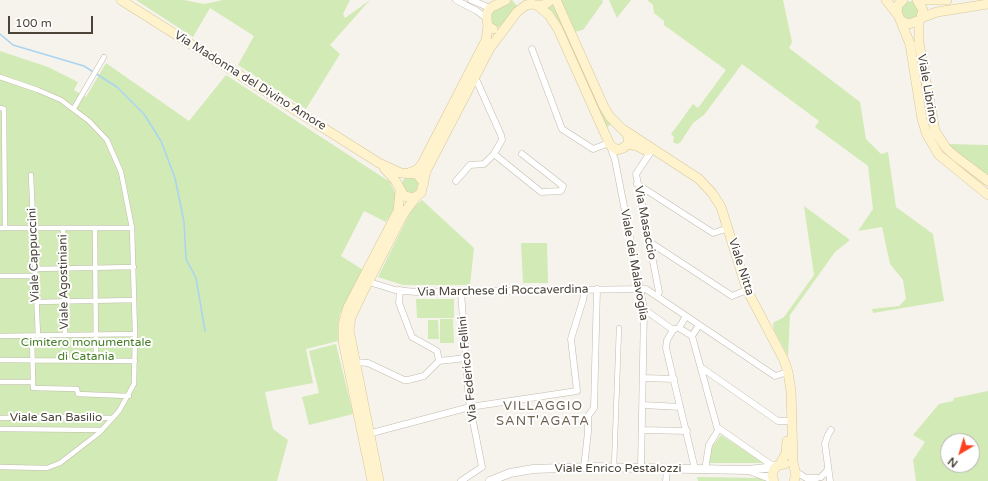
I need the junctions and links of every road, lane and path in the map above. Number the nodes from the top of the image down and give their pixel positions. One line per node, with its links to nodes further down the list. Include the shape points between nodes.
1 (121, 0): 32 (main road, Via Madonna del Divino Amore)
2 (456, 0): 17 (street, via 477,11)
3 (471, 0): 14 (street)
4 (506, 0): 14 (main road)
5 (551, 0): 12 (main road, via 547,4)
6 (556, 0): 25 (main road, Viale Nitta, via 604,107)
7 (886, 0): 15 (main road)
8 (903, 0): 15 (main road, via 898,6)
9 (917, 0): 16 (main road, Viale Librino, via 923,8)
10 (921, 0): 11 (main road)
11 (947, 0)
12 (532, 3): 18 (main road, via 517,12); 26 (main road, via 554,21)
13 (988, 4): 16 (main road, via 937,12)
14 (490, 8): 17 (main road)
15 (899, 17): 16 (main road, via 909,24); 40 (main road, via 910,44 922,120 927,135 939,155)
16 (920, 20): 36 (main road, Viale Librino, via 919,43 935,131 951,152)
17 (487, 22): 18 (main road, via 495,30); 33 (main road, via 486,40 422,164 417,170)
18 (504, 29): 22 (main road, via 490,48)
19 (532, 49): 26 (street, via 562,129 593,149)
20 (104, 57): 24 (street)
21 (0, 77): 24 (street, via 38,90)
22 (475, 77): 29 (street, via 501,135 502,140); 37 (main road, via 426,171)
23 (0, 108): 42 (street, via 4,109)
24 (74, 108): 46 (street, via 100,130 114,154 121,172)
25 (623, 129): 26 (main road, via 612,127 608,132); 27 (main road, via 629,136); 47 (main road, Viale Nitta, via 704,184 721,208)
26 (608, 141): 27 (main road, via 614,149); 31 (street, Viale dei Malavoglia)
27 (625, 147): 28 (main road, via 637,146); 31 (street)
28 (650, 153): 38 (street, Via Masaccio, via 636,174); 47 (main road, via 703,191)
29 (494, 154): 30 (street, via 541,192 561,191 563,186); 35 (street, via 484,164 470,165)
30 (522, 154)
31 (615, 160): 58 (street, Viale dei Malavoglia)
32 (379, 163): 33 (main road, via 397,172); 39 (main road)
33 (409, 173): 37 (main road, via 419,175); 39 (main road, via 401,177)
34 (31, 175): 43 (street, Viale Cappuccini)
35 (456, 181)
36 (988, 181)
37 (424, 183): 41 (main road, via 422,191)
38 (638, 184): 47 (street, via 712,234); 49 (street, Via Masaccio)
39 (399, 189): 41 (main road, via 408,198); 48 (main road, via 399,208)
40 (988, 195)
41 (416, 197): 48 (main road)
42 (2, 228): 43 (street)
43 (33, 228): 44 (street); 52 (street, Viale Cappuccini)
44 (63, 228): 45 (street); 53 (street, Viale Agostiniani)
45 (95, 228): 46 (street); 51 (street)
46 (132, 228): 50 (street)
47 (726, 229): 61 (main road, Viale Nitta)
48 (390, 233): 56 (main road)
49 (648, 241): 61 (street, via 732,296); 63 (street, Via Masaccio, via 659,292)
50 (134, 267): 51 (street); 65 (street)
51 (95, 268): 53 (street); 64 (street)
52 (35, 269): 53 (street); 55 (street, Viale Cappuccini)
53 (64, 269): 66 (street, Viale Agostiniani)
54 (0, 276): 55 (street)
55 (35, 276): 67 (street, Viale Cappuccini)
56 (366, 280): 59 (street, Via Marchese di Roccaverdina); 85 (main road, via 350,323); 107 (main road, via 345,314 342,333)
57 (597, 289): 58 (street, Via Marchese di Roccaverdina); 60 (street, Via Marchese di Roccaverdina); 111 (street, via 594,408 588,416)
58 (640, 289): 63 (street, via 646,289); 68 (street, Viale dei Malavoglia)
59 (400, 290): 62 (street, Via Marchese di Roccaverdina); 84 (street, via 399,303 412,337 437,351)
60 (585, 290): 62 (street, Via Marchese di Roccaverdina); 96 (street, via 571,339 578,391)
61 (745, 291): 87 (main road, Viale Nitta, via 784,360)
62 (461, 292): 79 (street, Via Federico Fellini)
63 (656, 296): 69 (street)
64 (95, 300): 65 (street); 66 (street); 75 (street)
65 (134, 300): 73 (street)
66 (64, 301): 67 (street); 74 (street, Viale Agostiniani)
67 (36, 302): 77 (street, Viale Cappuccini)
68 (644, 309): 72 (street); 88 (street, Viale dei Malavoglia)
69 (684, 314): 70 (street); 72 (street)
70 (701, 327): 78 (street); 87 (street, via 775,376)
71 (619, 328): 112 (street)
72 (676, 329): 78 (street); 89 (street, via 667,340 666,348)
73 (135, 334): 75 (street); 83 (street)
74 (65, 335): 75 (street); 77 (street)
75 (96, 335): 82 (street)
76 (0, 336): 77 (street)
77 (35, 336): 81 (street, Viale Cappuccini)
78 (692, 336): 86 (street)
79 (466, 358): 84 (street); 96 (street, Via Federico Fellini)
80 (0, 360): 81 (street)
81 (33, 360): 82 (street); 92 (street, Viale Cappuccini)
82 (96, 361): 83 (street)
83 (135, 361): 94 (street, via 134,384)
84 (439, 361): 85 (street, via 424,376 408,380 368,363)
85 (354, 362): 107 (main road)
86 (702, 368): 90 (street); 93 (street)
87 (785, 373): 100 (main road, Viale Nitta, via 791,391)
88 (644, 378): 89 (street); 95 (street, Viale dei Malavoglia)
89 (674, 379): 97 (street)
90 (717, 379): 93 (street); 100 (street, via 778,421)
91 (0, 382): 92 (street)
92 (33, 382): 94 (street, via 33,388 77,389 78,394)
93 (708, 390): 104 (street)
94 (129, 396): 99 (street)
95 (643, 406): 97 (street); 103 (street, Viale dei Malavoglia)
96 (470, 407): 107 (street); 123 (street, Via Federico Fellini, via 482,467)
97 (680, 407): 106 (street)
98 (0, 418): 99 (street, Viale San Basilio)
99 (113, 418): 102 (street)
100 (789, 421): 109 (main road, via 787,449); 118 (main road, Viale Nitta)
101 (0, 429): 102 (street)
102 (102, 430): 110 (street, via 60,463 47,468)
103 (642, 430): 106 (street); 113 (street, Viale dei Malavoglia)
104 (717, 430): 109 (street); 116 (street, via 709,446)
105 (831, 430): 108 (street, via 825,444)
106 (687, 431): 115 (street)
107 (365, 434): 121 (main road); 122 (main road)
108 (829, 465): 119 (street, via 827,471); 128 (street)
109 (777, 466): 117 (street); 118 (main road, via 787,464); 120 (main road, via 773,472)
110 (0, 467)
111 (584, 467): 112 (street, Viale Enrico Pestalozzi); 124 (street, Viale Enrico Pestalozzi, via 533,469 510,473)
112 (614, 467): 113 (street, Viale Enrico Pestalozzi)
113 (641, 468): 114 (street, Viale Enrico Pestalozzi)
114 (667, 469): 115 (street, Viale Enrico Pestalozzi); 125 (street)
115 (695, 469): 116 (street, Viale Enrico Pestalozzi)
116 (705, 470): 117 (street, Viale Enrico Pestalozzi)
117 (748, 470): 120 (street)
118 (795, 474): 119 (street)
119 (817, 479): 128 (street)
120 (773, 480)
121 (372, 481)
122 (379, 481)
123 (461, 481)
124 (490, 481)
125 (666, 481)
126 (798, 481): 127 (street)
127 (808, 481)
128 (829, 481)

